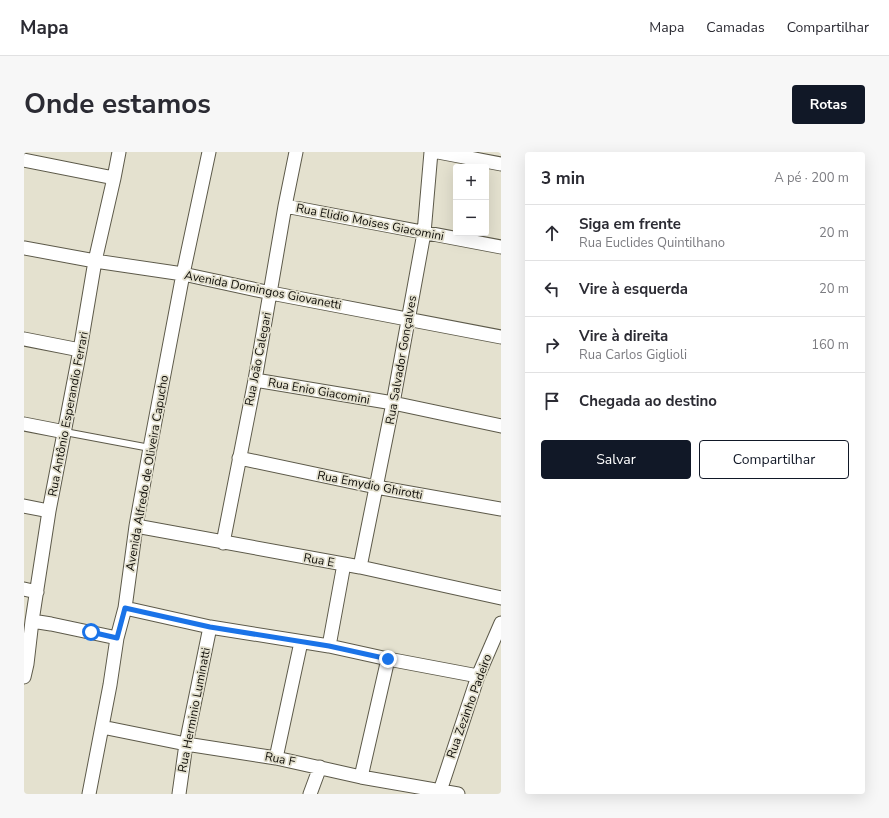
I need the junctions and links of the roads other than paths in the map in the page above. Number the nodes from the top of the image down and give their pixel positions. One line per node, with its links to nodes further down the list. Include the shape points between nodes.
1 (119, 152): 8 (street, Rua Antônio Esperandio Ferrari)
2 (208, 152): 14 (street, Avenida Alfredo de Oliveira Capucho)
3 (296, 152): 9 (street, Rua João Calegari)
4 (432, 152): 10 (street, Rua Salvador Gonçalves)
5 (438, 152): 7 (street)
6 (24, 160): 8 (street)
7 (501, 164)
8 (114, 178): 13 (street, Rua Antônio Esperandio Ferrari)
9 (285, 206): 10 (street, Rua Elidio Moises Giacomini); 15 (street, Rua João Calegari)
10 (424, 233): 11 (street, Rua Elidio Moises Giacomini); 16 (street, Rua Salvador Gonçalves)
11 (501, 247)
12 (24, 248): 13 (street, Avenida Domingos Giovanetti)
13 (96, 261): 14 (street, Avenida Domingos Giovanetti); 19 (street, Rua Antônio Esperandio Ferrari)
14 (183, 274): 15 (street, Avenida Domingos Giovanetti); 25 (street, Avenida Alfredo de Oliveira Capucho)
15 (271, 292): 16 (street, Avenida Domingos Giovanetti); 20 (street, Rua João Calegari)
16 (408, 319): 17 (street, Avenida Domingos Giovanetti); 21 (street, Rua Salvador Gonçalves)
17 (501, 337)
18 (24, 339): 19 (street)
19 (80, 350): 24 (street, Rua Antônio Esperandio Ferrari)
20 (255, 380): 21 (street, Rua Enio Giacomini); 26 (street, Rua João Calegari)
21 (393, 404): 23 (street, Rua Enio Giacomini); 27 (street, Rua Salvador Gonçalves)
22 (24, 424): 24 (street)
23 (501, 426)
24 (65, 432): 25 (lane); 30 (street, Rua Antônio Esperandio Ferrari)
25 (150, 448): 31 (street, Avenida Alfredo de Oliveira Capucho)
26 (239, 458): 27 (street, Rua Emydio Ghirotti); 32 (street, Rua João Calegari)
27 (376, 487): 29 (street, Rua Emydio Ghirotti); 34 (street, Rua Salvador Gonçalves)
28 (24, 506): 30 (street)
29 (501, 509)
30 (49, 511): 35 (street, Rua Antônio Esperandio Ferrari)
31 (136, 526): 32 (street, Rua E); 37 (street, Avenida Alfredo de Oliveira Capucho)
32 (223, 542): 33 (street, Rua E)
33 (344, 564): 34 (street, Rua E); 43 (street)
34 (360, 567): 36 (street, Rua E)
35 (30, 591): 38 (street, Rua Antônio Esperandio Ferrari)
36 (501, 598)
37 (125, 608): 40 (street); 41 (street, Avenida Alfredo de Oliveira Capucho)
38 (32, 622): 41 (street); 46 (street, Rua Antônio Esperandio Ferrari)
39 (501, 623): 45 (street, Rua Zezinho Padeiro)
40 (210, 627): 42 (street); 48 (street, Rua Herminio Luminatti)
41 (117, 638): 47 (street, Avenida Alfredo de Oliveira Capucho)
42 (300, 642): 43 (street); 49 (street)
43 (329, 646): 44 (street)
44 (388, 659): 45 (street); 51 (street)
45 (478, 676): 52 (street, Rua Zezinho Padeiro)
46 (24, 677)
47 (102, 727): 48 (street, Rua F); 53 (street, Avenida Alfredo de Oliveira Capucho)
48 (186, 744): 49 (street, Rua F); 54 (street, Rua Herminio Luminatti)
49 (276, 758): 50 (street, Rua F)
50 (320, 767): 51 (street, Rua F); 55 (street)
51 (362, 777): 52 (street, Rua F)
52 (440, 791): 56 (street, Rua F)
53 (89, 794)
54 (178, 794)
55 (310, 794)
56 (458, 794)

